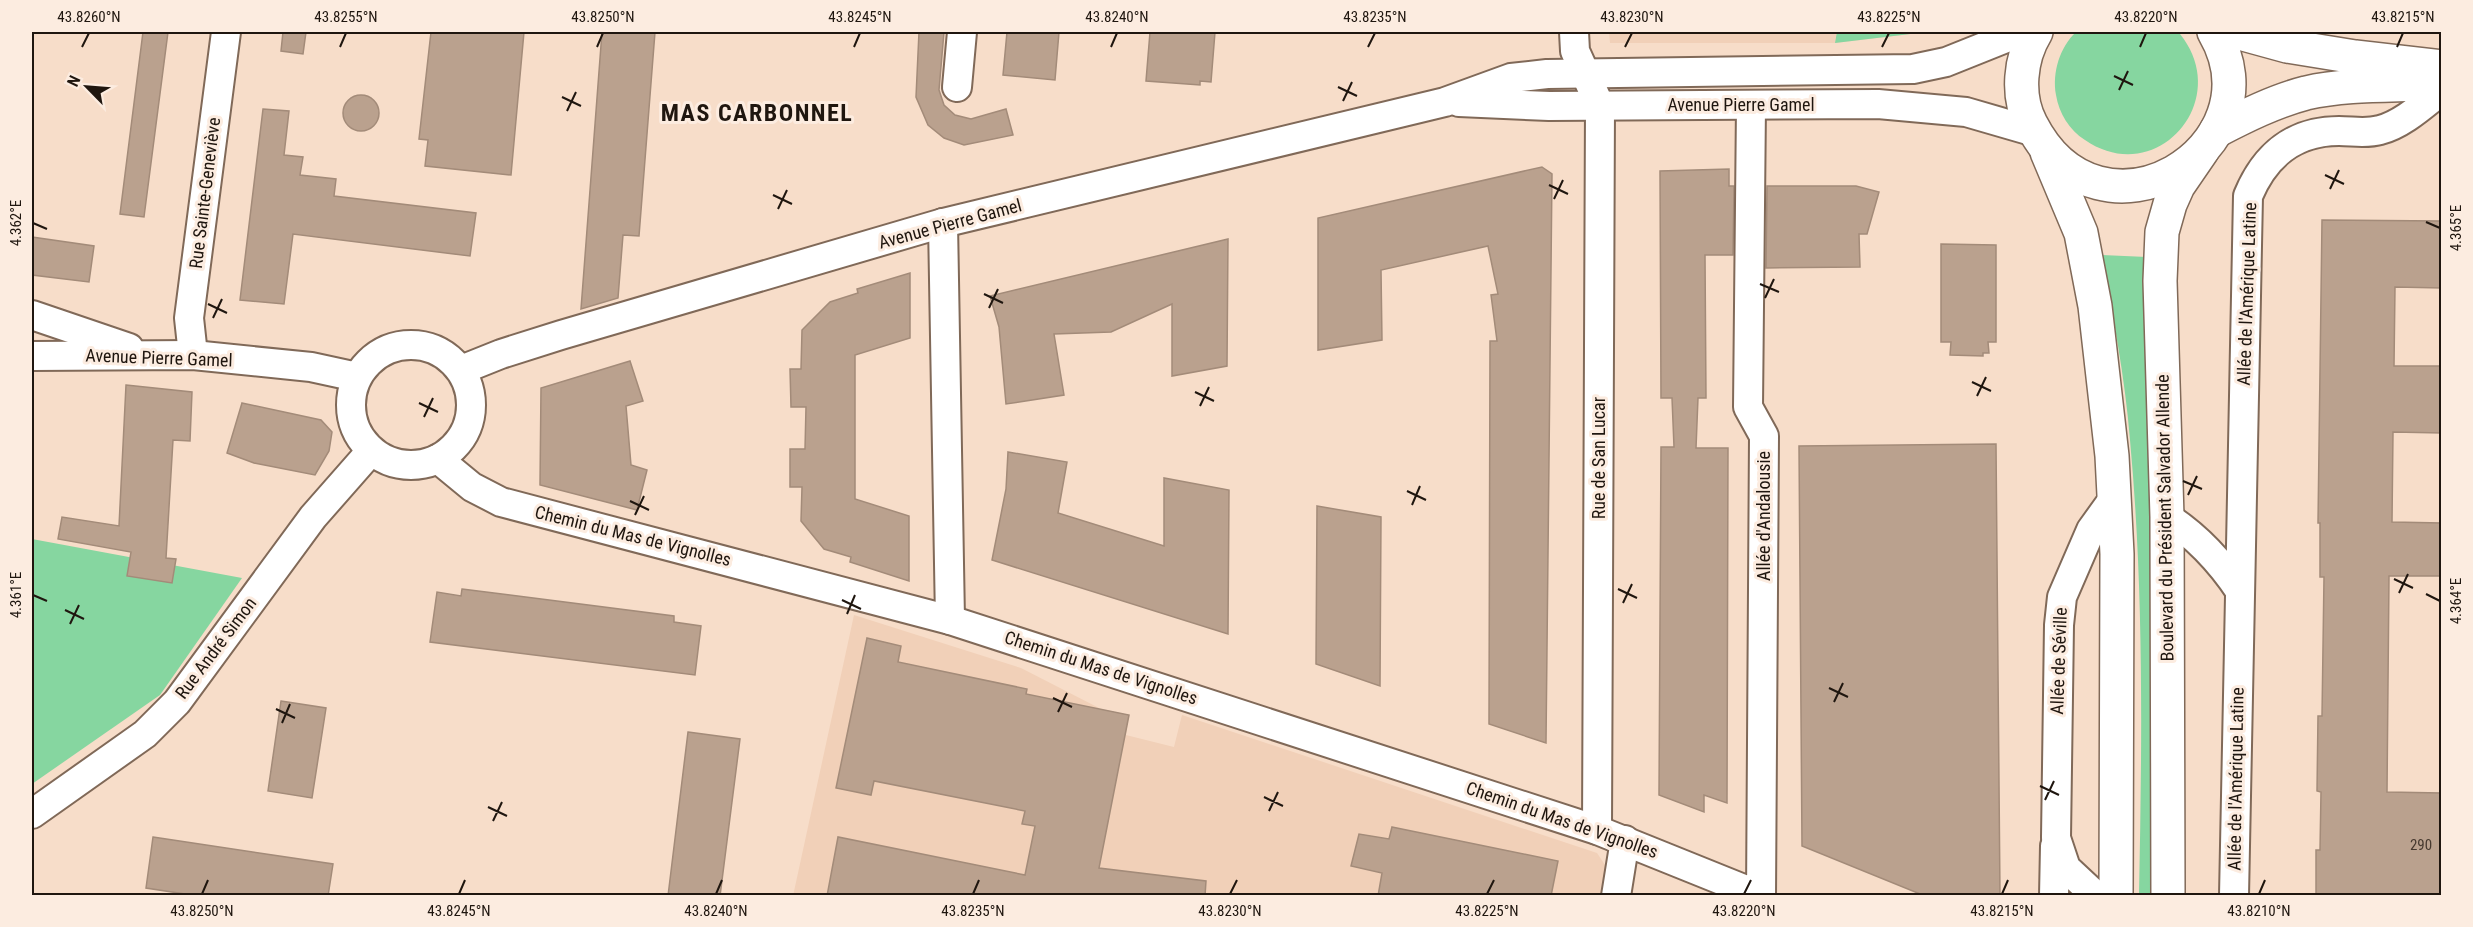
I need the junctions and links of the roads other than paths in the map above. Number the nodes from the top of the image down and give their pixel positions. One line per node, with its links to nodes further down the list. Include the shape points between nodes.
1 (226, 32): 19 (street, Rue Sainte-Geneviève, via 189,318)
2 (962, 32): 10 (street)
3 (1574, 32): 11 (street, via 1575,51)
4 (2021, 32): 11 (street, Avenue Pierre Gamel, via 1946,62 1913,69)
5 (2036, 32): 15 (main road, via 2025,58 2022,89 2027,117)
6 (2214, 32): 14 (main road, via 2225,58 2228,83 2226,102)
7 (2236, 32): 8 (main road, via 2298,48)
8 (2442, 67)
9 (2442, 83): 14 (main road, via 2307,93 2246,115)
10 (957, 87)
11 (1593, 89): 13 (street, Avenue Pierre Gamel); 16 (street, Avenue Pierre Gamel, via 1445,102); 30 (street, Rue de San Lucar)
12 (2442, 90): 27 (street, Allée de l'Amérique Latine, via 2383,130 2319,132 2290,144 2272,155 2254,182 2246,213)
13 (1751, 105): 15 (street, Avenue Pierre Gamel, via 1878,104 1955,110); 34 (street, Allée d'Andalousie, via 1748,407 1764,436)
14 (2209, 141): 15 (main road, via 2166,177 2120,186 2083,177); 26 (main road, Boulevard du Président Salvador Allende, via 2178,186 2162,232)
15 (2041, 142): 25 (main road, via 2066,191 2082,239 2095,306)
16 (943, 223): 21 (street, Avenue Pierre Gamel, via 551,338); 28 (street)
17 (32, 315): 18 (street)
18 (151, 355): 19 (street, Avenue Pierre Gamel); 20 (street, Avenue Pierre Gamel)
19 (193, 355): 22 (street, Avenue Pierre Gamel, via 311,367)
20 (32, 356)
21 (461, 370): 22 (street, via 438,350 408,344 378,354); 24 (street, via 471,394 470,420 459,443)
22 (357, 377): 23 (street, via 350,403 356,429)
23 (371, 451): 24 (street, via 392,463 415,466); 29 (street, Rue André Simon, via 313,517 177,702 145,734)
24 (438, 459): 28 (street, Chemin du Mas de Vignolles, via 472,487 501,502)
25 (2114, 498): 31 (street, Allée de Séville, via 2091,530 2061,597); 37 (main road)
26 (2167, 517): 27 (street, via 2210,550); 38 (main road, Boulevard du Président Salvador Allende)
27 (2240, 591): 39 (street, Allée de l'Amérique Latine)
28 (950, 620): 30 (street, Chemin du Mas de Vignolles)
29 (32, 814)
30 (1598, 830): 32 (street, Chemin du Mas de Vignolles)
31 (2056, 838): 35 (street, Allée de Séville); 36 (street, Allée de Séville, via 2066,868)
32 (1625, 840): 33 (street); 34 (street, Chemin du Mas de Vignolles)
33 (1616, 896)
34 (1761, 896)
35 (2054, 896)
36 (2096, 896)
37 (2116, 896)
38 (2168, 896)
39 (2234, 896)

